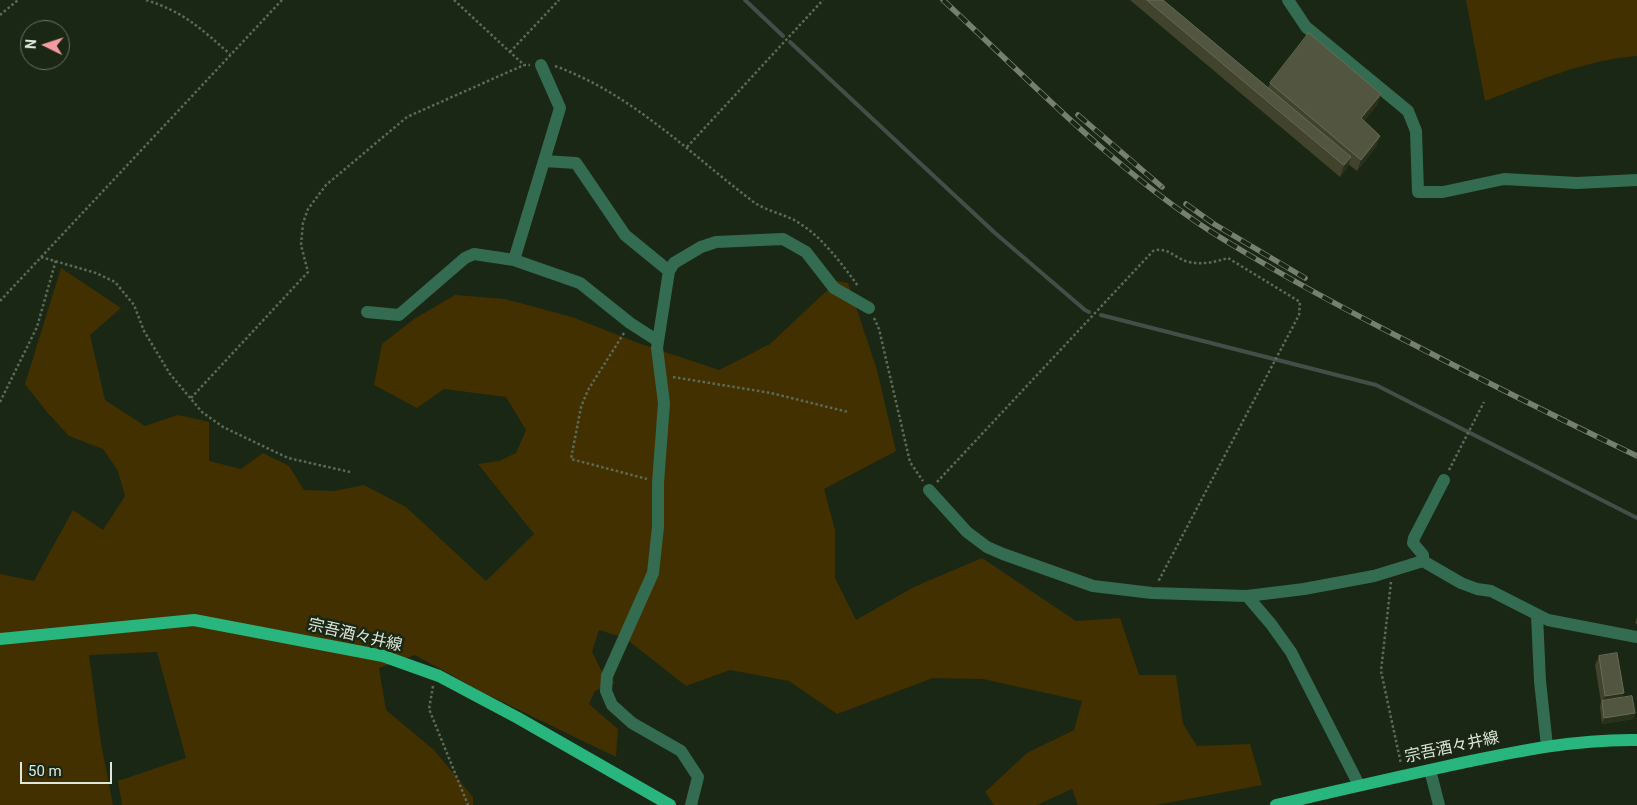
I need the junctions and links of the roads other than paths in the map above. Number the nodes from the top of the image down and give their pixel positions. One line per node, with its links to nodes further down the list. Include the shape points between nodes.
1 (1288, 0): 4 (street, via 1306,27 1408,111 1416,131 1418,192 1443,192 1504,179 1577,183)
2 (541, 65): 3 (street, via 560,108)
3 (544, 161): 5 (street); 6 (street, via 576,163 625,235)
4 (1637, 180)
5 (514, 260): 8 (street, via 474,254 399,314); 9 (street, via 580,284)
6 (669, 271): 7 (street, via 674,263 716,242 783,239 806,252 834,288); 9 (street)
7 (869, 308)
8 (367, 312)
9 (658, 341): 22 (street, via 664,403 653,573 607,676 606,691 612,705 632,723 681,751 698,778)
10 (1444, 480): 12 (street, via 1414,538 1413,543)
11 (929, 490): 13 (street, via 967,532 1003,554 1093,586 1152,593)
12 (1423, 561): 13 (street, via 1304,590); 14 (street, via 1461,583 1491,591)
13 (1247, 596): 20 (street, via 1290,652)
14 (1537, 614): 15 (street, via 1563,624); 18 (street)
15 (1637, 637)
16 (0, 639): 21 (main road, 宗吾酒々井線, via 194,620 383,656 434,674)
17 (1637, 740): 18 (main road, 宗吾酒々井線)
18 (1547, 746): 19 (main road, 宗吾酒々井線)
19 (1430, 770): 20 (main road, 宗吾酒々井線); 24 (street)
20 (1359, 785): 23 (main road, 宗吾酒々井線)
21 (670, 805)
22 (691, 805)
23 (1276, 805)
24 (1439, 805)

